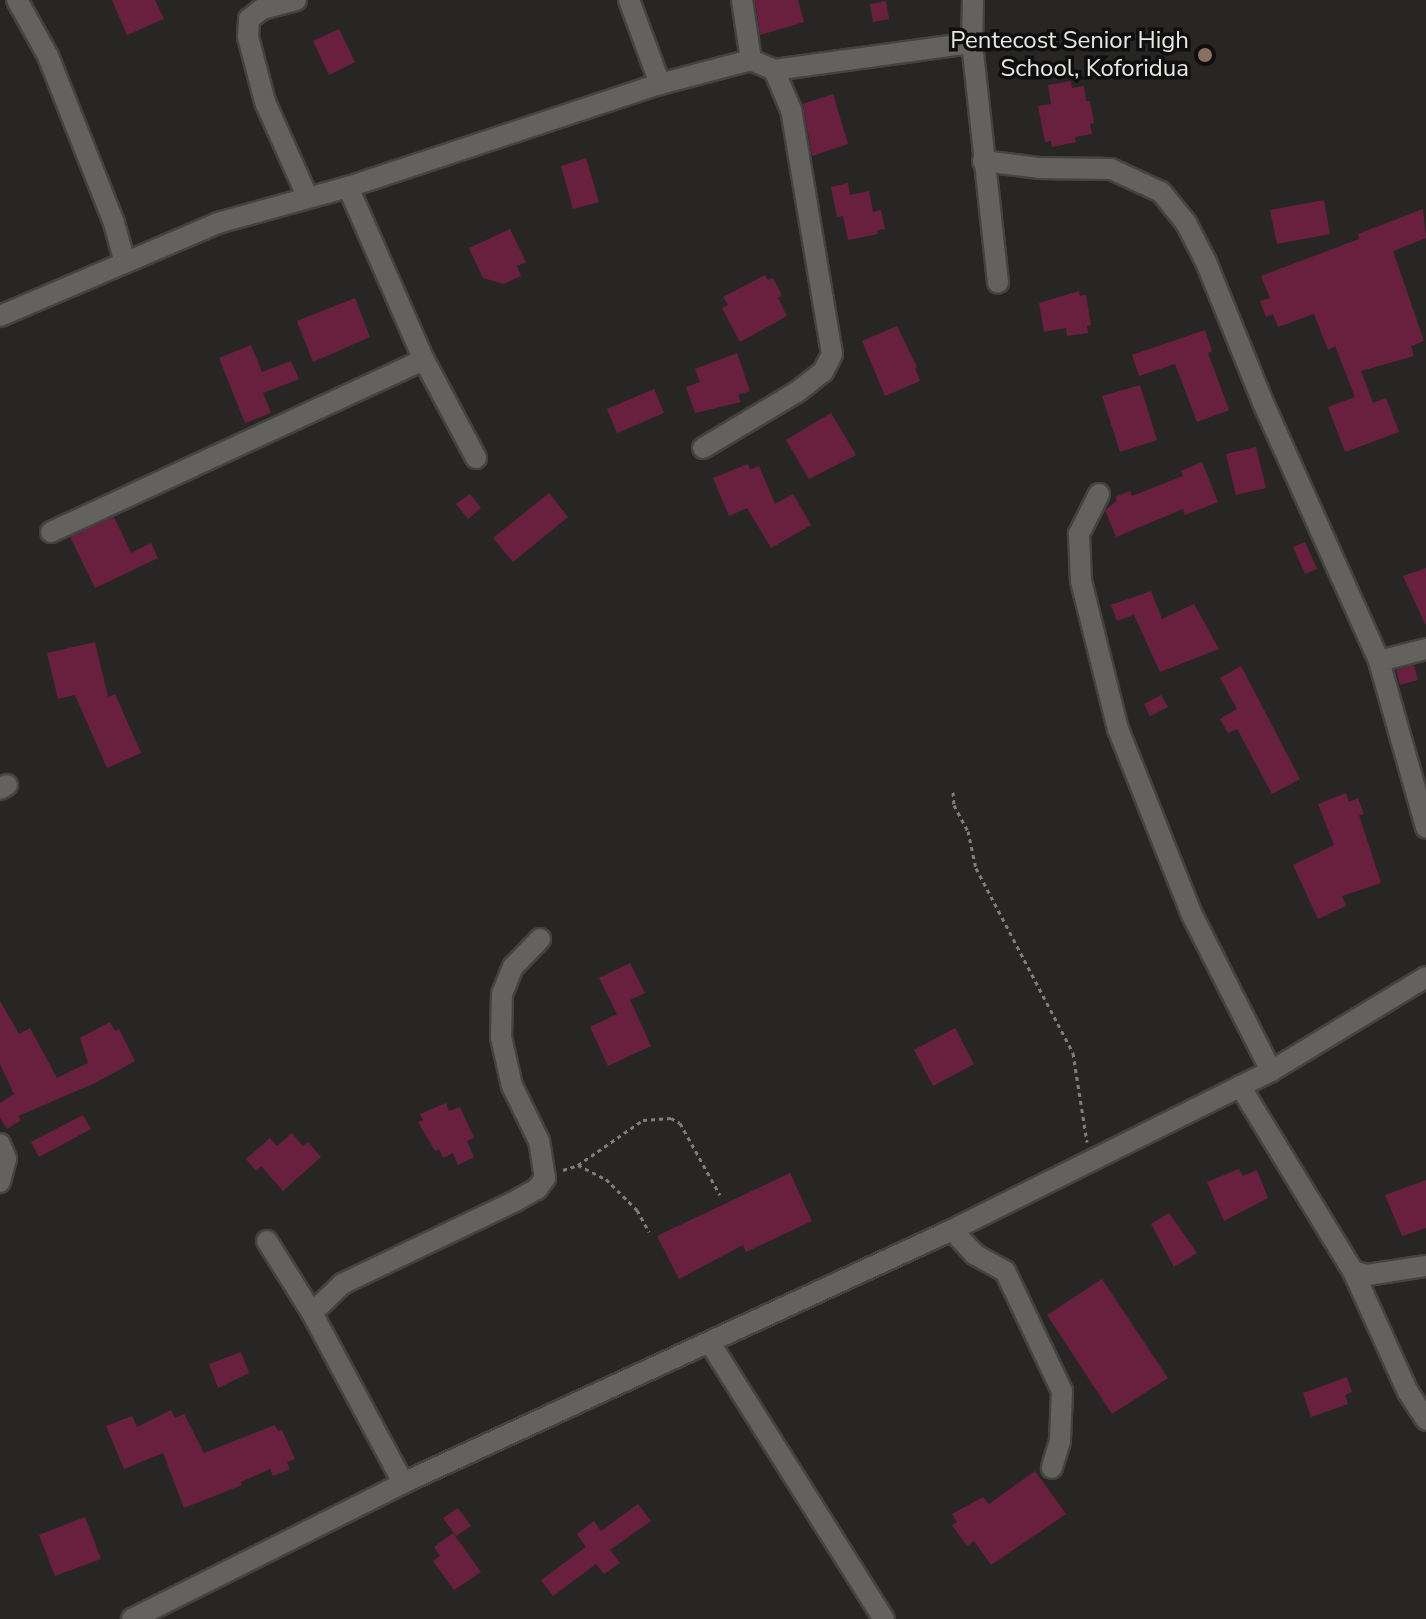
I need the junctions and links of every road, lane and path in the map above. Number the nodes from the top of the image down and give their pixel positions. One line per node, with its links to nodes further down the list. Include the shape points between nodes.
1 (17, 0): 13 (street, via 48,56)
2 (296, 0): 12 (street, via 262,9 249,19 248,37 265,102)
3 (629, 0): 9 (street)
4 (742, 0): 7 (street)
5 (973, 0): 6 (street)
6 (972, 43): 8 (street); 10 (street)
7 (751, 60): 8 (street); 9 (street)
8 (774, 70): 17 (street, via 791,110 832,354 823,372 797,392)
9 (660, 84): 11 (street)
10 (983, 161): 14 (street); 22 (street, via 1111,169 1161,192 1186,223)
11 (348, 187): 12 (street); 16 (street)
12 (307, 196): 13 (street, via 218,223)
13 (125, 263): 15 (street)
14 (998, 283)
15 (1, 313)
16 (424, 360): 18 (street); 20 (street)
17 (703, 448)
18 (476, 458)
19 (1099, 494): 27 (street, via 1079,534 1081,581 1118,729 1192,915)
20 (51, 532)
21 (1426, 649): 22 (street)
22 (1379, 661): 24 (street)
23 (953, 792): 30 (path, via 976,868 1073,1053)
24 (1426, 827)
25 (540, 939): 32 (street, via 513,967 502,994 501,1037 512,1086 539,1141)
26 (1426, 977): 27 (street)
27 (1271, 1071): 28 (street)
28 (1240, 1086): 30 (street); 39 (street)
29 (0, 1144): 33 (street, via 6,1159)
30 (1090, 1161): 35 (street)
31 (578, 1165): 32 (path); 34 (path, via 643,1120 671,1118 680,1123); 36 (path, via 606,1179 637,1210)
32 (545, 1178): 40 (street, via 517,1200 342,1284)
33 (0, 1182)
34 (720, 1195)
35 (952, 1230): 41 (street); 43 (street, via 974,1254 1005,1271 1062,1391 1060,1441)
36 (649, 1232)
37 (267, 1241): 40 (street)
38 (1426, 1266): 39 (street, via 1367,1275)
39 (1353, 1271): 42 (street)
40 (312, 1313): 44 (street)
41 (710, 1343): 44 (street); 47 (street)
42 (1426, 1420)
43 (1052, 1468)
44 (403, 1483): 45 (street)
45 (156, 1614): 46 (street)
46 (132, 1619)
47 (884, 1619)

